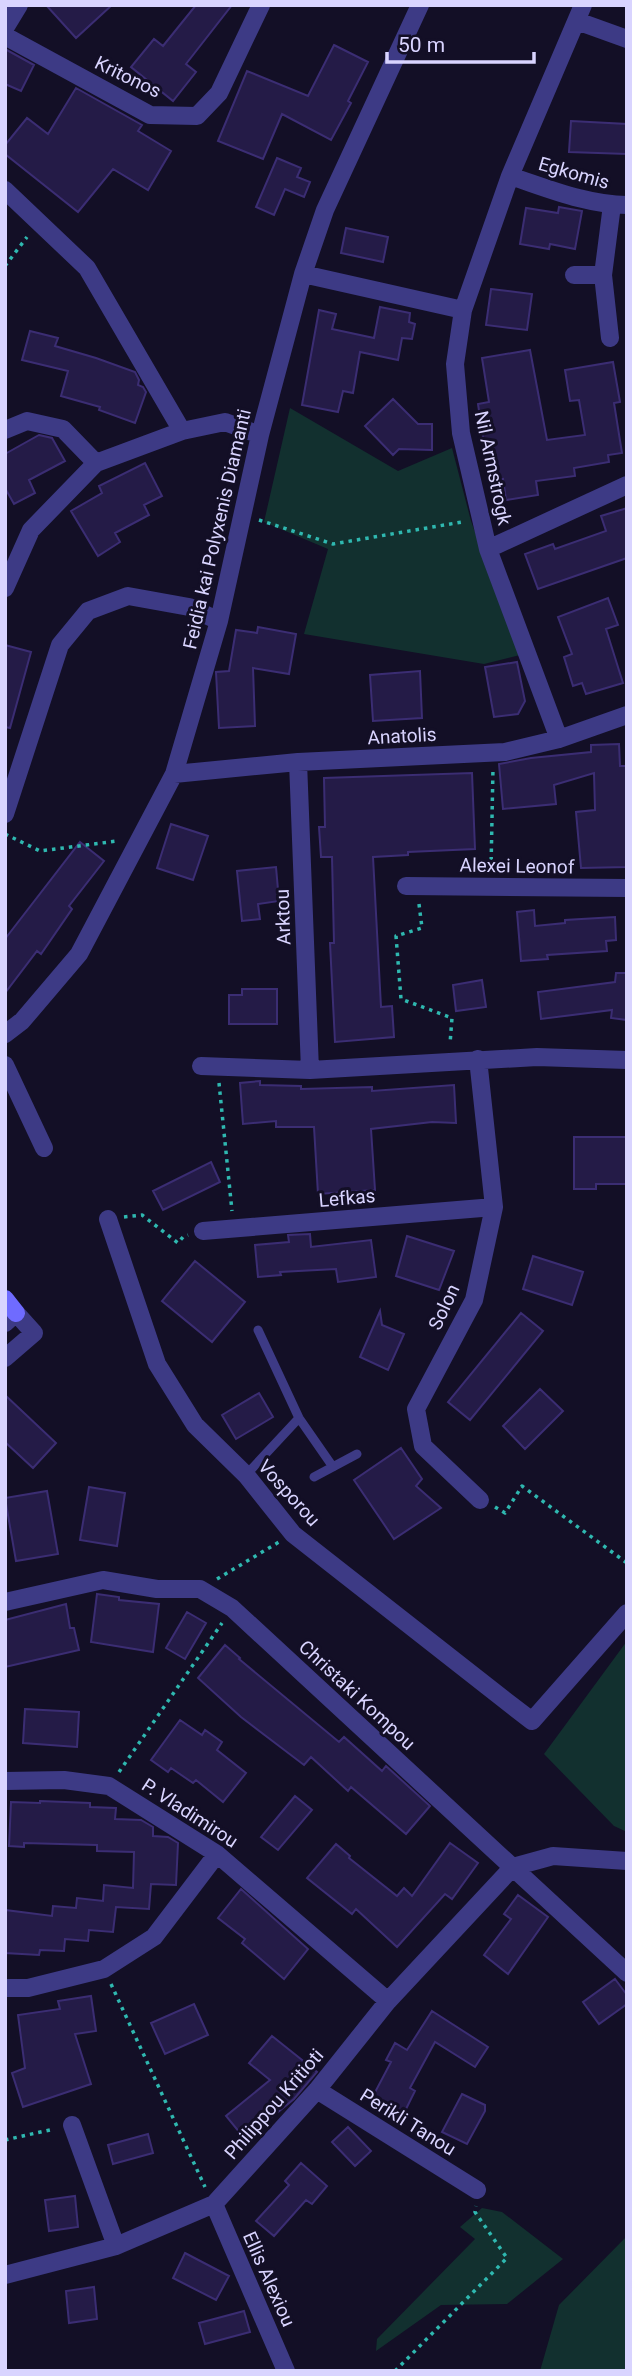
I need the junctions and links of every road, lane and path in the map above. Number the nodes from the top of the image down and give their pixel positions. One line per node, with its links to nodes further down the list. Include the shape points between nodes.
1 (19, 5): 5 (street)
2 (261, 5): 6 (street, Kritonos, via 219,93 197,116 150,115)
3 (420, 5): 13 (street, Feidia kai Polyxenis Diamanti, via 325,210)
4 (580, 13): 7 (street); 8 (street, Nil Armstrogk)
5 (5, 28)
6 (5, 36)
7 (627, 39)
8 (510, 176): 10 (street, Egkomis, via 564,194); 16 (street, Nil Armstrogk)
9 (5, 190): 11 (street)
10 (619, 205): 15 (street)
11 (39, 222): 12 (path); 19 (street, via 87,268)
12 (5, 266)
13 (303, 274): 16 (street); 20 (street, Feidia kai Polyxenis Diamanti)
14 (574, 275): 15 (street)
15 (603, 275): 17 (street)
16 (463, 310): 24 (street, Nil Armstrogk, via 455,364 460,419)
17 (610, 338)
18 (5, 430): 21 (street, via 27,421 63,429)
19 (182, 431): 20 (street, via 225,422); 21 (street)
20 (260, 435): 23 (street, Feidia kai Polyxenis Diamanti)
21 (96, 463): 26 (street, via 31,530)
22 (627, 485): 25 (street)
23 (243, 514): 24 (path, via 333,544); 27 (street, Feidia kai Polyxenis Diamanti)
24 (482, 519): 25 (street, Nil Armstrogk)
25 (488, 550): 29 (street, Nil Armstrogk)
26 (5, 588)
27 (219, 621): 32 (street, Feidia kai Polyxenis Diamanti); 33 (street, via 189,607 128,596 88,611 60,645)
28 (627, 715): 29 (street, Anatolis)
29 (559, 739): 30 (street, Anatolis)
30 (494, 752): 31 (street, Anatolis); 37 (path)
31 (298, 762): 32 (street, Anatolis); 45 (street, Arktou)
32 (174, 774): 35 (street, Feidia kai Polyxenis Diamanti)
33 (5, 814)
34 (5, 834): 35 (path, via 40,851)
35 (140, 838): 39 (street, Feidia kai Polyxenis Diamanti, via 79,954 22,1021)
36 (411, 886): 37 (street, Alexei Leonof); 41 (path, via 422,928 396,936 401,999 452,1018)
37 (491, 887): 38 (street, Alexei Leonof)
38 (627, 888)
39 (5, 1034)
40 (478, 1059): 41 (street); 42 (street); 47 (street, Solon)
41 (449, 1060): 45 (street)
42 (627, 1060)
43 (5, 1065): 46 (street)
44 (209, 1067): 45 (street); 49 (path)
45 (310, 1070)
46 (44, 1148)
47 (494, 1208): 49 (street, Lefkas); 59 (street, Solon, via 474,1300 416,1409 423,1446)
48 (108, 1219): 50 (path, via 142,1215 178,1243); 57 (street, Vosporou, via 157,1364 195,1425)
49 (234, 1228): 50 (street, Lefkas)
50 (203, 1231)
51 (9, 1312): 53 (street, via 34,1333)
52 (258, 1330): 54 (lane)
53 (5, 1358)
54 (299, 1418): 56 (lane); 57 (lane)
55 (357, 1454): 56 (lane)
56 (332, 1467): 58 (lane)
57 (246, 1475): 60 (street, Vosporou)
58 (314, 1477)
59 (480, 1500): 61 (path, via 505,1513 522,1486)
60 (293, 1534): 62 (path); 65 (street, Vosporou, via 533,1721)
61 (627, 1563)
62 (200, 1589): 63 (street, via 157,1589 103,1580); 64 (street, Christaki Kompou)
63 (5, 1602)
64 (232, 1608): 67 (path); 70 (street, Christaki Kompou)
65 (627, 1613)
66 (5, 1782): 67 (street, P. Vladimirou, via 64,1780)
67 (110, 1786): 68 (street, P. Vladimirou)
68 (217, 1853): 71 (street, via 154,1937); 74 (street, P. Vladimirou)
69 (627, 1861): 70 (street, via 553,1856)
70 (513, 1867): 72 (street, Christaki Kompou); 74 (street, Philippou Kritioti)
71 (104, 1969): 73 (street, via 28,1988); 79 (path)
72 (627, 1973)
73 (5, 1989)
74 (388, 2001): 75 (street, Philippou Kritioti)
75 (317, 2090): 78 (street, Perikli Tanou); 79 (street, Philippou Kritioti)
76 (72, 2125): 77 (path); 80 (street)
77 (5, 2140)
78 (477, 2190): 83 (path, via 475,2212 507,2258)
79 (214, 2204): 80 (street, Philippou Kritioti); 82 (street, Ellis Alexiou)
80 (116, 2246): 81 (street, Philippou Kritioti)
81 (5, 2274)
82 (286, 2371)
83 (395, 2371)

